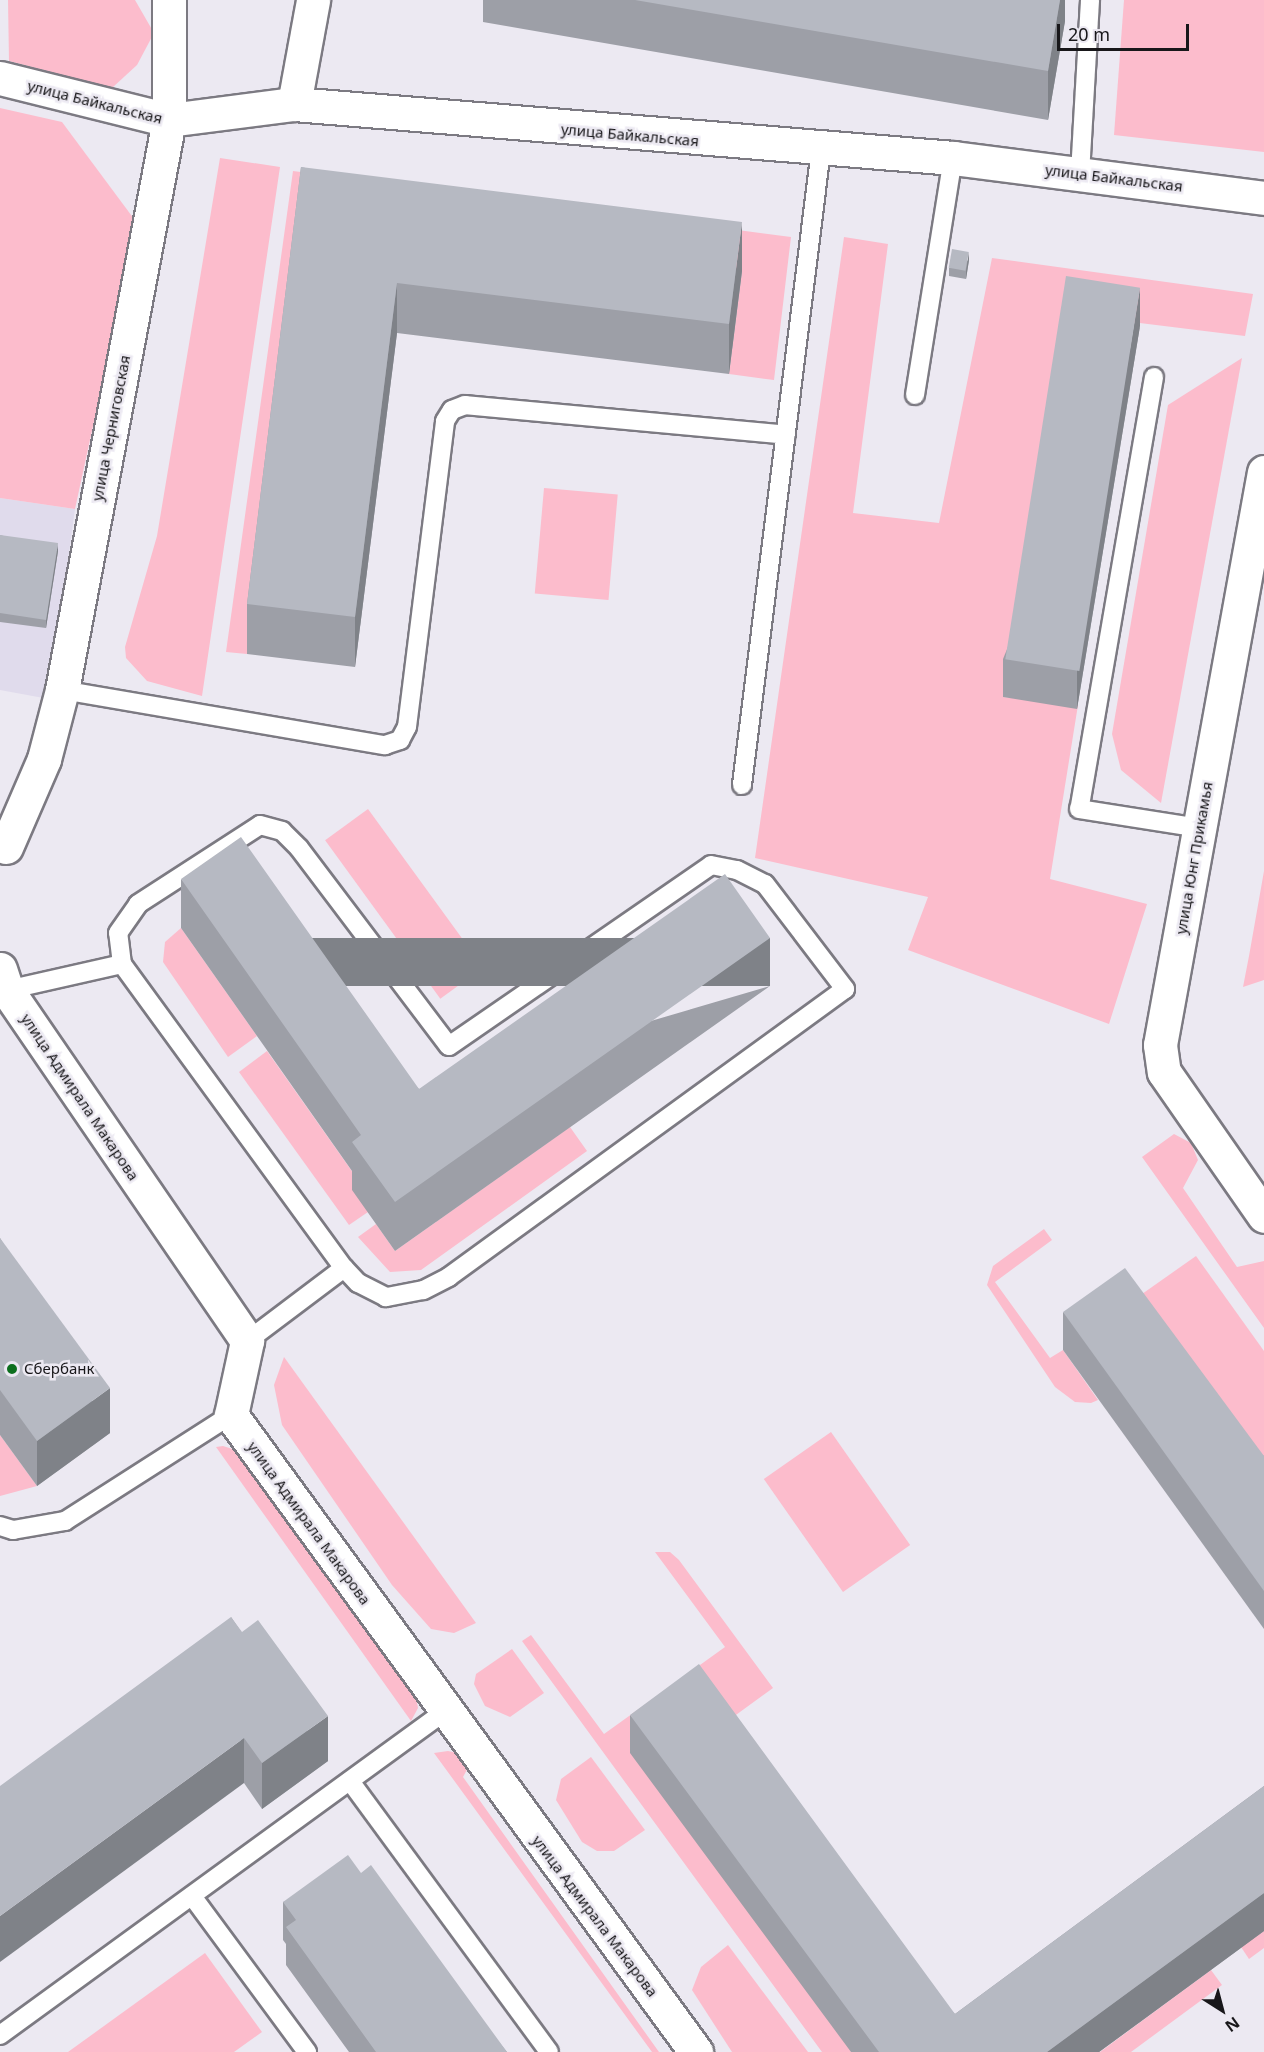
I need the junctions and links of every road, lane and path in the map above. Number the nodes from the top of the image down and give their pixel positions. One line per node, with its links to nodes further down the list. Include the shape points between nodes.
1 (169, 0): 6 (street, улица Черниговская)
2 (313, 0): 5 (street)
3 (1090, 0): 9 (lane)
4 (0, 78): 6 (street, улица Байкальская)
5 (294, 104): 6 (street, улица Байкальская); 7 (street, улица Байкальская)
6 (169, 120): 15 (street, улица Черниговская)
7 (821, 150): 8 (street, улица Байкальская); 13 (lane)
8 (953, 158): 9 (street, улица Байкальская); 12 (lane)
9 (1080, 174): 10 (street, улица Байкальская)
10 (1264, 198)
11 (1154, 377): 17 (lane, via 1079,809)
12 (915, 395)
13 (786, 435): 15 (lane, via 465,405 452,410 445,421 407,727 392,743); 16 (lane)
14 (1264, 472): 17 (street, улица Юнг Прикамья)
15 (62, 690): 18 (street, улица Черниговская, via 44,759)
16 (742, 785)
17 (1200, 828): 21 (street, улица Юнг Прикамья, via 1160,1045 1164,1072)
18 (2, 852)
19 (122, 964): 20 (lane); 22 (lane); 22 (lane, via 118,933 138,904 260,825 282,831 300,848 449,1046 711,865 737,870 765,884 845,989 449,1276 423,1290 386,1297 358,1283)
20 (4, 979): 23 (street, улица Адмирала Макарова)
21 (1264, 1216)
22 (344, 1268): 23 (lane)
23 (247, 1341): 24 (street)
24 (231, 1415): 25 (lane, via 65,1521 13,1530); 26 (street, улица Адмирала Макарова)
25 (0, 1526)
26 (444, 1712): 27 (lane); 32 (street, улица Адмирала Макарова)
27 (350, 1781): 28 (lane); 31 (lane)
28 (192, 1896): 29 (lane); 30 (lane)
29 (0, 2035)
30 (307, 2052)
31 (549, 2052)
32 (696, 2052)

